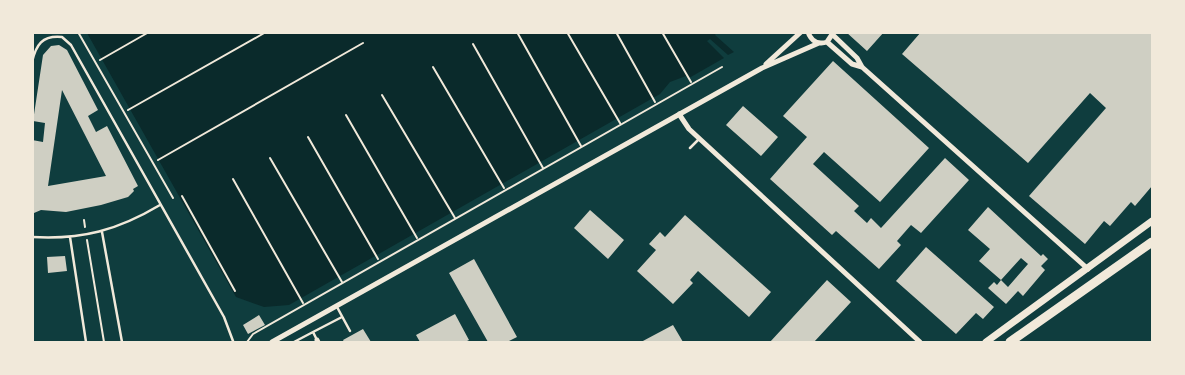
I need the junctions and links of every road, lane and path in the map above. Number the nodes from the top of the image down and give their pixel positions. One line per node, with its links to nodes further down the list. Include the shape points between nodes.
1 (78, 32): 38 (path)
2 (148, 32): 15 (path)
3 (266, 32): 24 (path)
4 (517, 32): 30 (path)
5 (567, 32): 27 (path)
6 (616, 32): 23 (path)
7 (662, 32): 21 (path)
8 (801, 32): 20 (street)
9 (808, 32): 13 (street)
10 (833, 34): 11 (street); 17 (street)
11 (827, 42): 13 (street); 17 (street, via 852,64)
12 (363, 43): 33 (path)
13 (819, 43): 20 (street)
14 (473, 44): 34 (path)
15 (100, 60)
16 (32, 62): 39 (lane, via 40,41 56,36 66,39)
17 (862, 66): 50 (street)
18 (433, 67): 36 (path)
19 (722, 67): 63 (path, via 253,334)
20 (762, 68): 25 (street)
21 (690, 82)
22 (382, 95): 40 (path)
23 (655, 102)
24 (128, 110)
25 (679, 114): 29 (street); 54 (street)
26 (346, 115): 47 (path)
27 (620, 123)
28 (308, 137): 49 (path)
29 (699, 139): 31 (lane); 66 (street)
30 (580, 146)
31 (690, 148)
32 (270, 158): 51 (path)
33 (158, 160)
34 (543, 168)
35 (233, 179): 53 (path)
36 (504, 188)
37 (182, 196): 52 (path)
38 (173, 198)
39 (160, 205): 43 (lane, via 122,226); 58 (lane, via 224,317)
40 (455, 218)
41 (84, 220): 44 (path)
42 (1152, 221): 50 (street)
43 (102, 232): 44 (lane); 62 (lane)
44 (86, 235): 46 (lane); 61 (path)
45 (32, 237): 46 (lane)
46 (70, 237): 60 (lane)
47 (417, 238)
48 (1152, 242): 68 (main road)
49 (378, 258)
50 (1088, 269): 67 (street)
51 (342, 282)
52 (235, 291)
53 (303, 303)
54 (337, 307): 55 (lane); 64 (street)
55 (342, 317): 56 (lane); 57 (lane)
56 (350, 331)
57 (313, 332): 59 (lane); 65 (lane)
58 (233, 341)
59 (317, 341)
60 (86, 342)
61 (104, 342)
62 (122, 342)
63 (247, 342)
64 (272, 342)
65 (294, 342)
66 (920, 342)
67 (986, 342)
68 (1010, 342)

